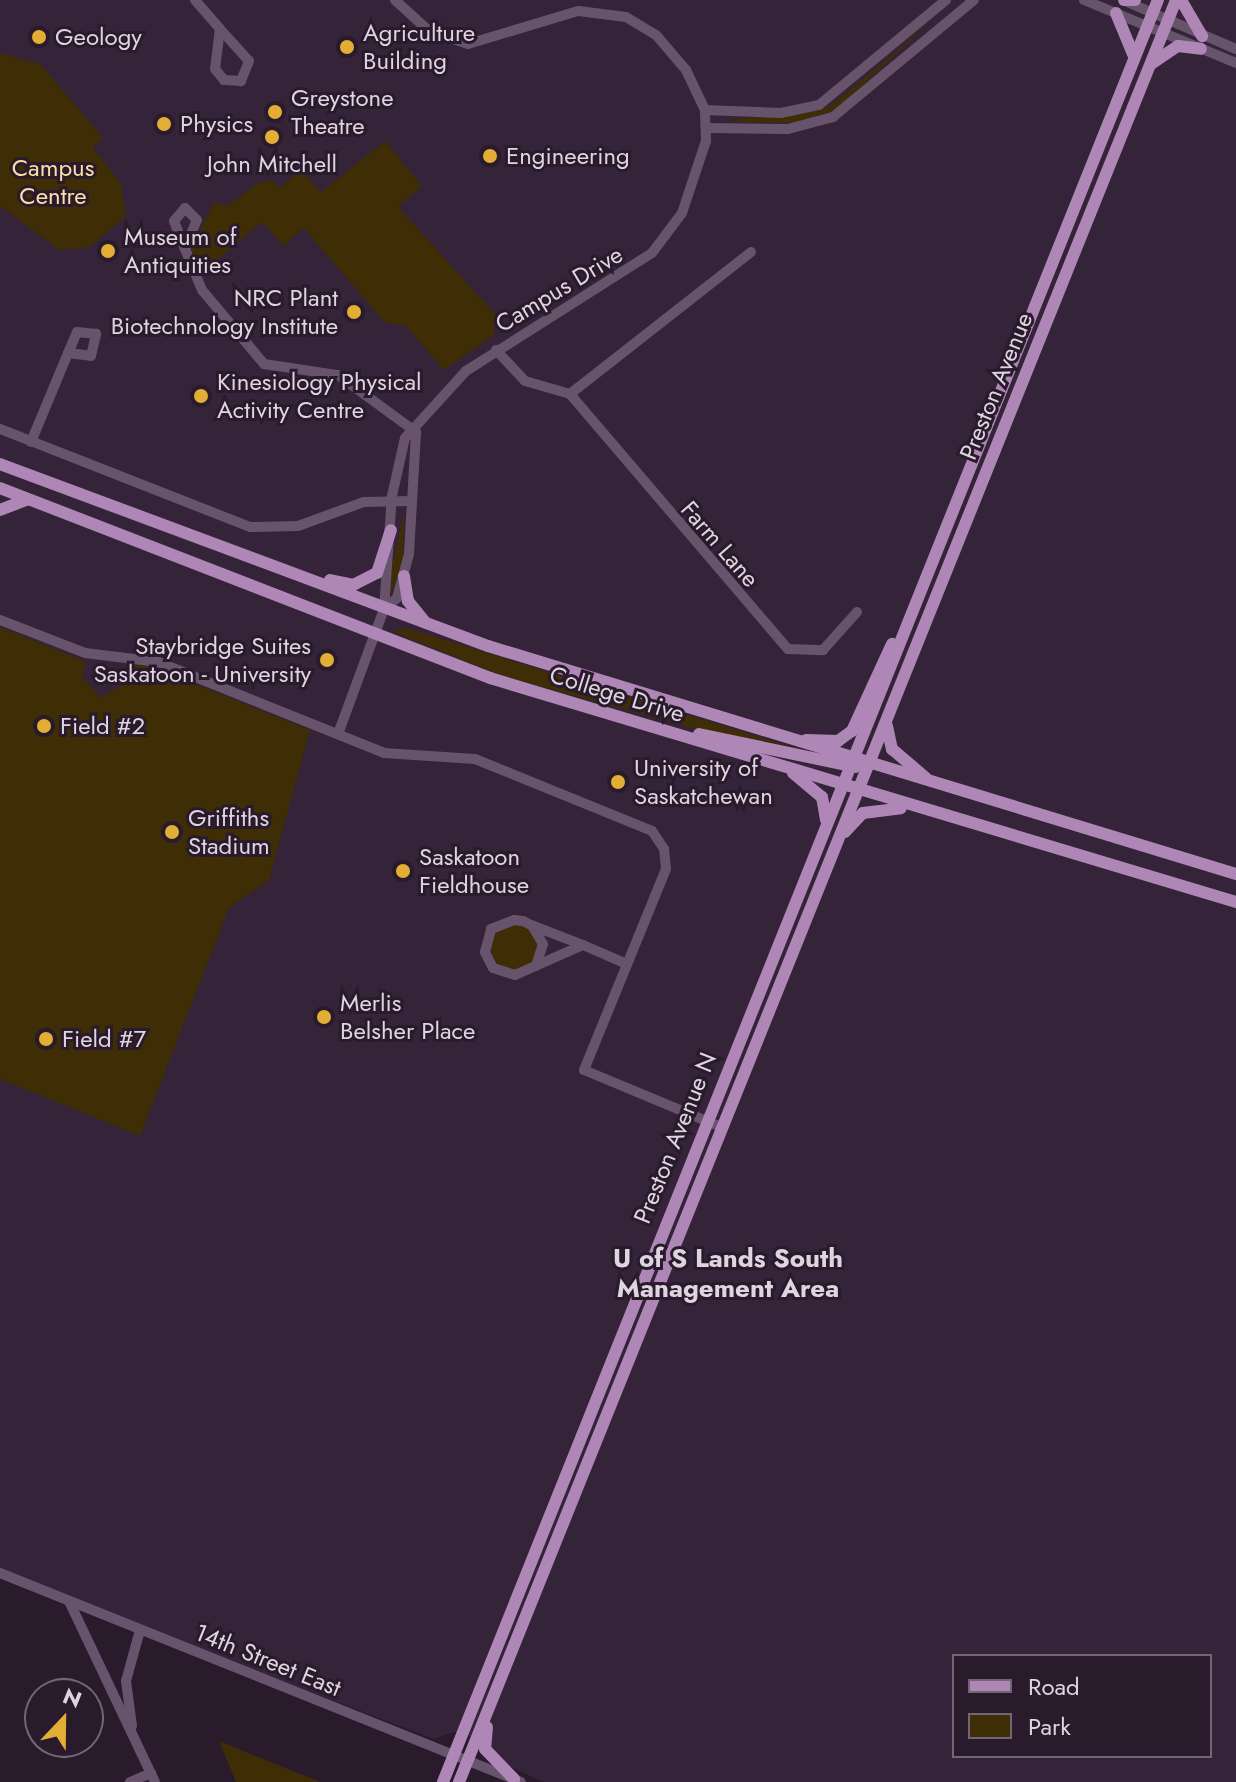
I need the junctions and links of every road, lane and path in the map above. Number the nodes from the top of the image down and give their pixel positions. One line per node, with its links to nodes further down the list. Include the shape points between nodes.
1 (195, 0): 13 (street)
2 (395, 0): 9 (street, Campus Drive, via 429,31 468,44)
3 (946, 0): 21 (street, via 819,105 781,113)
4 (974, 0): 22 (street, via 833,117 788,129)
5 (1084, 0): 10 (street)
6 (1124, 0): 7 (main road); 11 (street)
7 (1135, 0)
8 (1178, 0): 12 (main road, Preston Avenue); 14 (main road)
9 (586, 5): 21 (street, Campus Drive, via 626,17 656,35 686,70)
10 (1116, 13): 11 (street); 18 (main road, via 1130,31)
11 (1153, 13): 12 (street); 18 (main road, Preston Avenue)
12 (1165, 26): 14 (street); 20 (main road, Preston Avenue)
13 (220, 29): 15 (street); 17 (street)
14 (1202, 42): 16 (street); 19 (street); 20 (main road, via 1172,48)
15 (236, 46): 17 (street); 17 (street, via 250,66 241,81 224,80 215,69)
16 (1236, 49)
17 (220, 51)
18 (1134, 61): 40 (main road, Preston Avenue)
19 (1236, 63)
20 (1149, 66): 47 (main road, Preston Avenue)
21 (705, 110): 22 (street, Campus Drive)
22 (707, 128): 25 (street, Campus Drive, via 693,190 652,253)
23 (185, 249): 23 (street, via 197,217 183,209 174,221); 29 (street, via 206,296 264,364 338,375)
24 (751, 252): 27 (street)
25 (496, 350): 27 (street, via 525,381); 29 (street, Campus Drive, via 454,381)
26 (68, 353): 30 (street)
27 (570, 394): 42 (street, Farm Lane, via 788,649 823,650)
28 (0, 429): 30 (street)
29 (416, 432): 34 (street, Campus Drive, via 405,438); 35 (street, Campus Drive)
30 (31, 442): 34 (street, via 250,527 298,526)
31 (0, 464): 38 (main road, College Drive)
32 (0, 488): 33 (main road, College Drive)
33 (30, 499): 36 (main road); 45 (main road, College Drive)
34 (392, 500): 35 (street); 37 (street, Campus Drive)
35 (411, 501): 39 (street, Campus Drive)
36 (0, 510)
37 (391, 530): 38 (main road, via 380,569 358,584); 41 (street, Campus Drive)
38 (283, 570): 41 (main road, College Drive)
39 (404, 576): 41 (street, Campus Drive); 44 (main road, via 410,606)
40 (918, 595): 49 (main road, via 852,731 832,742); 50 (main road, Preston Avenue)
41 (384, 609): 44 (main road, College Drive); 45 (street, Campus Drive)
42 (857, 612)
43 (0, 620): 48 (street, via 85,653 158,662)
44 (429, 625): 49 (main road, College Drive)
45 (374, 637): 46 (main road, College Drive); 48 (street, Campus Drive)
46 (528, 690): 50 (main road); 52 (main road, College Drive)
47 (886, 719): 51 (main road, Preston Avenue); 55 (main road, via 892,749)
48 (338, 734): 64 (street, via 392,754 475,759 652,831 664,849 666,869)
49 (782, 739): 50 (main road, College Drive)
50 (851, 765): 51 (main road); 53 (main road, Preston Avenue N)
51 (867, 765): 54 (main road, Preston Avenue); 55 (main road)
52 (784, 767): 53 (main road, College Drive); 58 (main road, via 822,797)
53 (843, 784): 54 (main road, College Drive); 58 (main road, Preston Avenue N)
54 (860, 784): 56 (main road); 57 (main road, College Drive); 59 (main road, Preston Avenue N)
55 (939, 786): 56 (main road)
56 (1006, 806): 60 (main road)
57 (927, 810): 59 (main road, via 874,809); 61 (main road, College Drive)
58 (825, 828): 66 (main road, Preston Avenue N)
59 (835, 844): 67 (main road, Preston Avenue N)
60 (1236, 874)
61 (1236, 902)
62 (531, 925): 63 (street); 65 (street, via 543,944); 65 (street, via 498,923 485,948 497,970)
63 (583, 945): 64 (street); 65 (street)
64 (627, 964): 66 (street, via 584,1070)
65 (532, 969)
66 (705, 1121): 67 (street); 73 (main road, Preston Avenue N)
67 (721, 1127): 71 (main road, Preston Avenue N)
68 (0, 1573): 69 (street, 14th Street East)
69 (69, 1601): 70 (street, 14th Street East); 72 (street)
70 (140, 1630): 72 (street, via 126,1681); 73 (street, 14th Street East)
71 (499, 1681): 74 (main road, Preston Avenue N); 76 (main road, via 485,1749)
72 (134, 1735): 75 (street)
73 (454, 1756): 74 (street, 14th Street East); 78 (main road, Preston Avenue N)
74 (467, 1762): 76 (street, 14th Street East); 79 (main road, Preston Avenue N)
75 (153, 1777): 77 (street)
76 (518, 1781)
77 (130, 1782)
78 (443, 1782)
79 (459, 1782)

